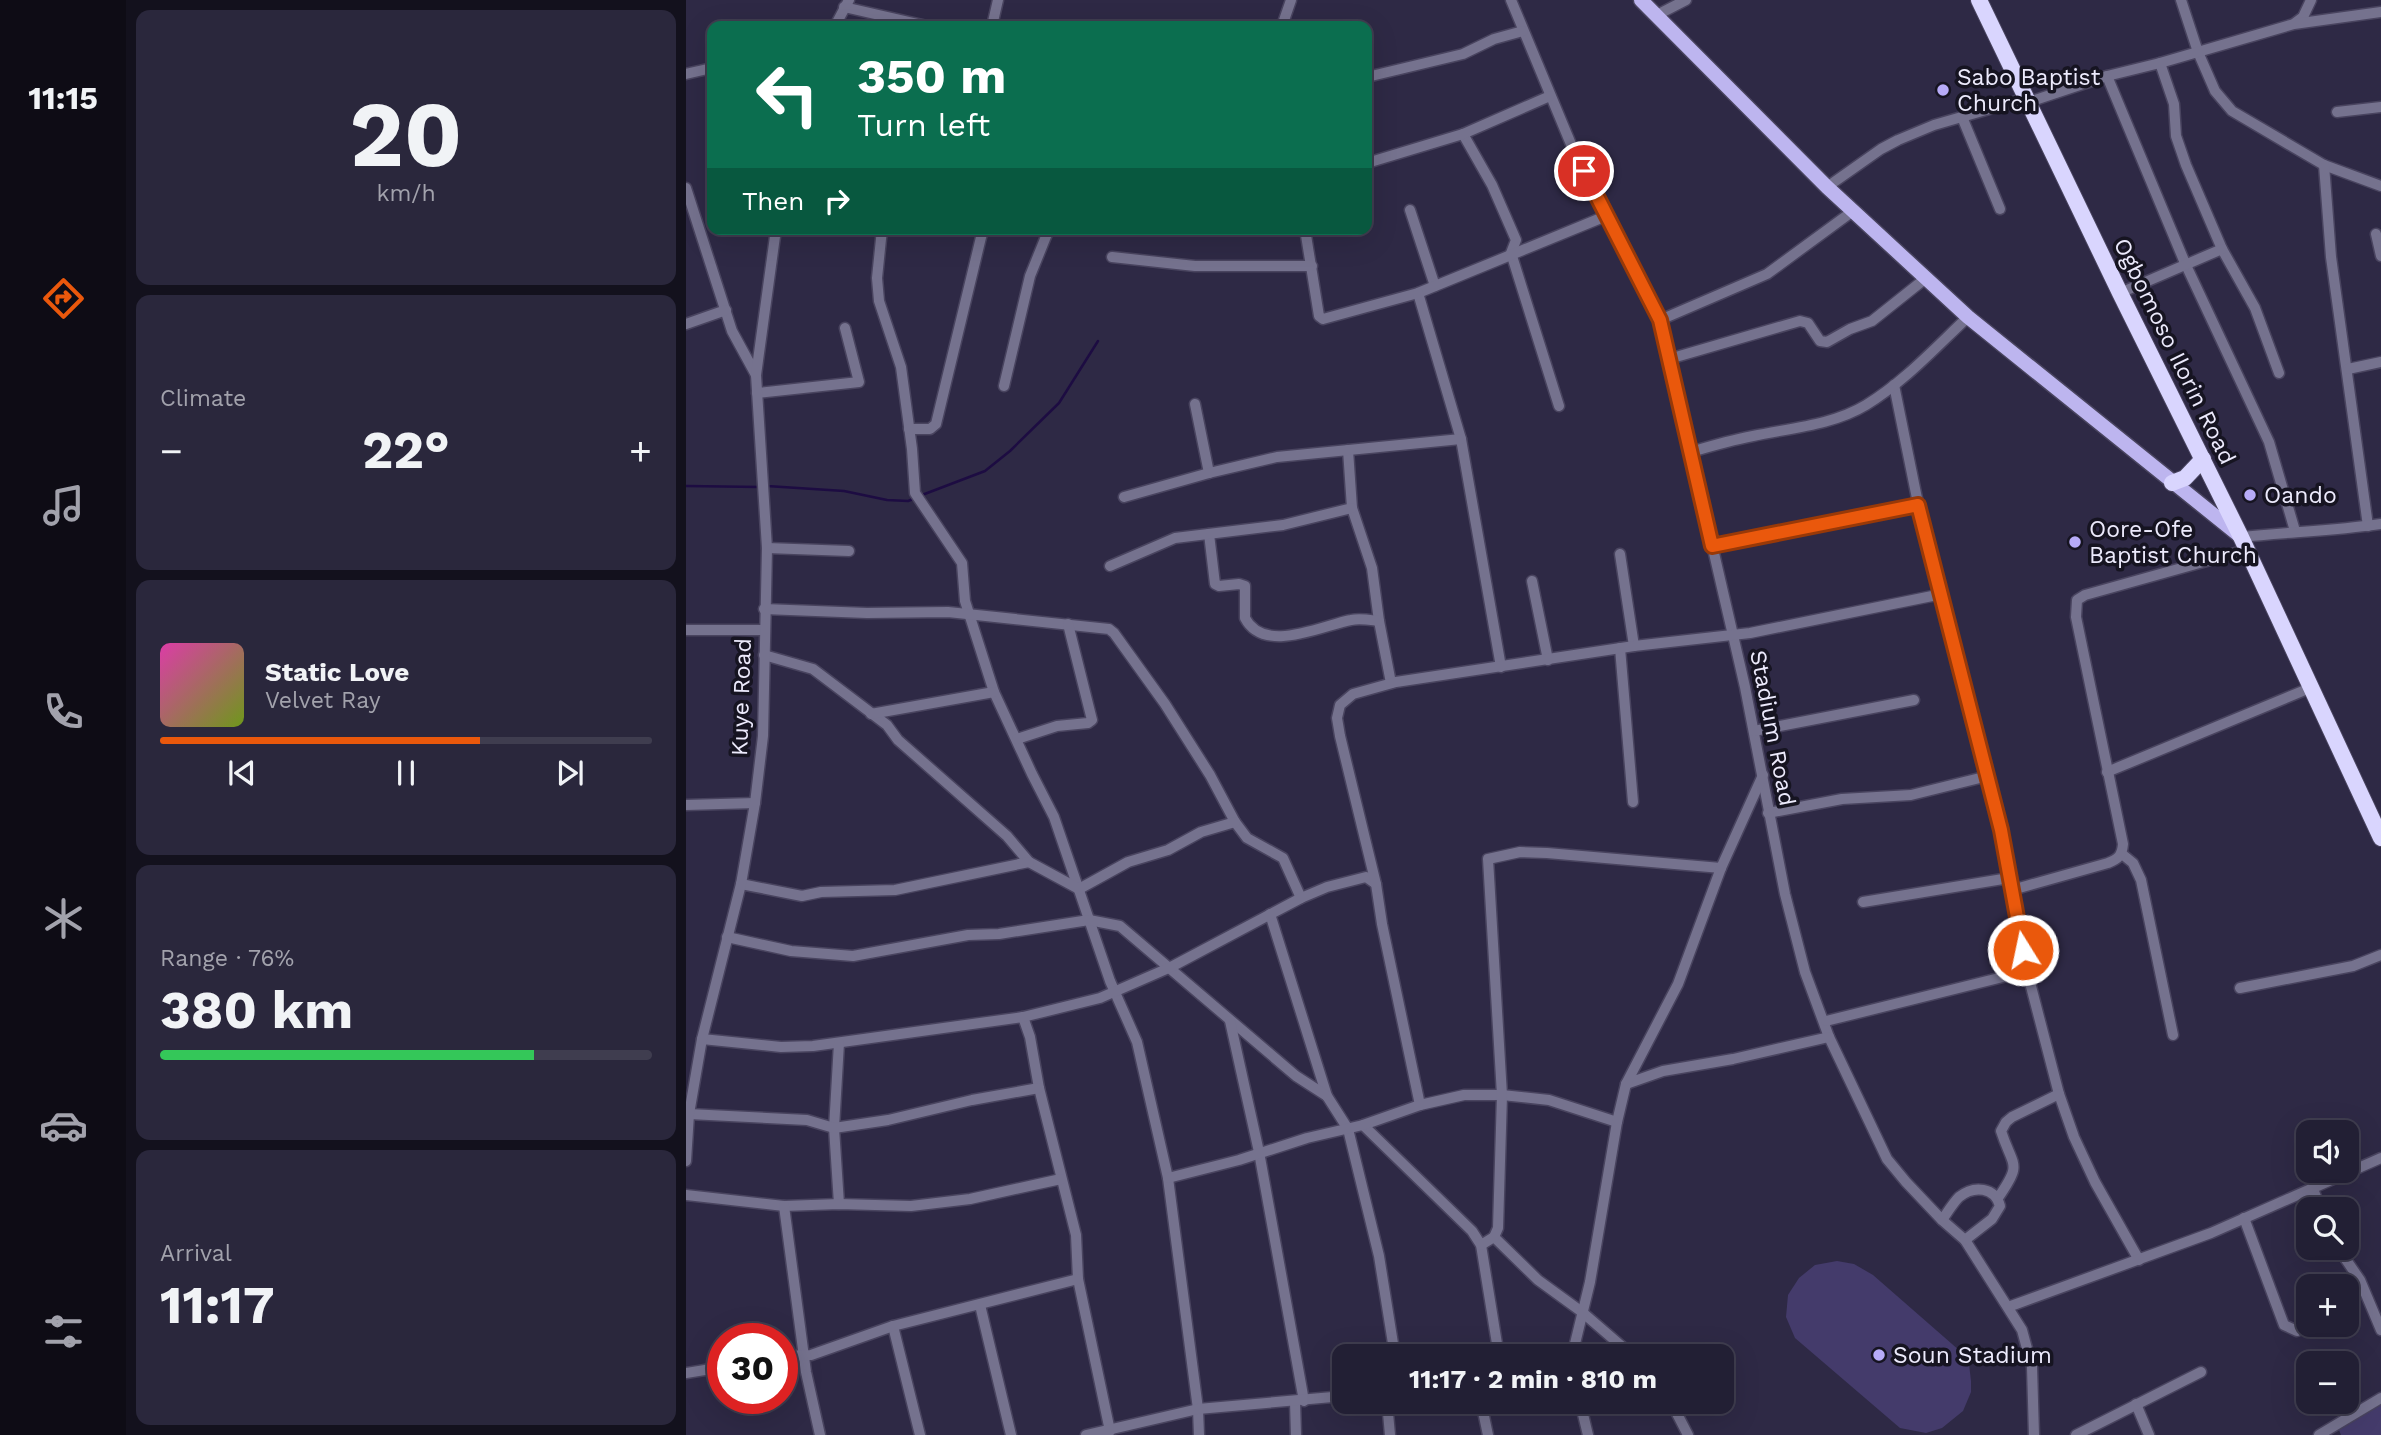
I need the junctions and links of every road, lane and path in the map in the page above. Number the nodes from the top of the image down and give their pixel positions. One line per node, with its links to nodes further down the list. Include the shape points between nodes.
1 (998, 0): 14 (street)
2 (1291, 0): 15 (street)
3 (1511, 0): 17 (street, Stadium Road)
4 (1641, 0): 11 (main road)
5 (1686, 0): 11 (street)
6 (1979, 0): 25 (highway, Ogbomoso Ilorin Road)
7 (2180, 0): 18 (street)
8 (2311, 0): 16 (street)
9 (847, 4): 12 (street); 13 (street)
10 (2381, 12): 16 (street)
11 (1657, 16): 33 (main road)
12 (838, 21)
13 (895, 21)
14 (993, 21)
15 (1284, 21)
16 (2294, 24): 18 (street)
17 (1523, 31): 22 (street, via 1464,54); 24 (street, Stadium Road)
18 (2198, 52): 19 (street); 31 (street, via 2215,91 2232,111)
19 (2160, 64): 23 (street); 45 (street, via 2176,114 2176,136)
20 (707, 69): 21 (street)
21 (686, 74)
22 (1372, 76)
23 (2107, 76): 25 (street); 49 (street)
24 (1550, 96): 29 (street); 38 (street, Stadium Road)
25 (2029, 102): 28 (street, via 2017,101); 54 (highway, Ogbomoso Ilorin Road)
26 (2381, 107): 27 (street)
27 (2337, 112)
28 (1962, 117): 33 (street, via 1881,149); 35 (street)
29 (1463, 134): 30 (street); 46 (street, via 1516,240)
30 (1372, 161)
31 (2324, 165): 32 (street); 62 (street, via 2331,257)
32 (2381, 186)
33 (1827, 187): 37 (main road)
34 (686, 188): 55 (street)
35 (2000, 209)
36 (1410, 210): 52 (street)
37 (1853, 211): 51 (main road); 57 (street, via 1767,274)
38 (1606, 216): 46 (street); 57 (street, Stadium Road)
39 (2376, 234): 47 (street)
40 (775, 235): 64 (street, Kuye Road)
41 (881, 235): 70 (street, via 879,301 901,367)
42 (982, 235): 70 (street, via 936,424 930,429)
43 (1047, 235): 66 (street, via 1030,276)
44 (1306, 235): 50 (street)
45 (2222, 249): 49 (street); 63 (street, via 2255,308)
46 (1511, 253): 52 (street); 69 (street)
47 (2381, 256)
48 (1112, 257): 50 (street, via 1195,266)
49 (2185, 263): 54 (street); 82 (street, via 2269,442)
50 (1312, 266): 53 (street, via 1321,318)
51 (1926, 278): 56 (main road); 60 (street, via 1872,321 1827,342 1820,341 1808,323 1800,321)
52 (1435, 286): 53 (street)
53 (1418, 293): 71 (street)
54 (2120, 293): 74 (highway, Ogbomoso Ilorin Road)
55 (726, 310): 58 (street); 64 (street)
56 (1968, 317): 65 (street); 76 (main road)
57 (1660, 320): 60 (street, Stadium Road)
58 (686, 324)
59 (845, 328): 67 (street, via 859,382)
60 (1669, 359): 73 (street, Stadium Road)
61 (2381, 362): 62 (street)
62 (2348, 369): 81 (street)
63 (2279, 373)
64 (756, 375): 67 (street, Kuye Road)
65 (1894, 385): 73 (street, via 1840,417); 78 (street)
66 (1004, 386)
67 (758, 393): 86 (street, Kuye Road)
68 (1195, 404): 75 (street)
69 (1559, 406)
70 (909, 429): 93 (street, via 915,493 959,556)
71 (1461, 439): 72 (street); 103 (street)
72 (1348, 450): 75 (street, via 1277,457); 79 (street)
73 (1690, 452): 85 (street, Stadium Road)
74 (2203, 459): 76 (highway, via 2185,478); 84 (highway, Ogbomoso Ilorin Road)
75 (1209, 473): 77 (street)
76 (2172, 483): 84 (main road)
77 (1124, 497)
78 (1918, 505): 85 (street); 91 (street)
79 (1352, 508): 83 (street, via 1283,525); 94 (street, via 1372,568)
80 (2381, 524): 81 (street)
81 (2368, 526): 82 (street)
82 (2295, 531): 84 (street)
83 (1209, 534): 89 (street, via 1163,542); 94 (street, via 1215,584 1245,586 1245,618 1256,631 1280,636 1353,620)
84 (2243, 543): 105 (highway, Ogbomoso Ilorin Road); 111 (street, via 2077,600 2076,617)
85 (1712, 546): 98 (street, Stadium Road)
86 (767, 548): 87 (street); 92 (street, Kuye Road)
87 (849, 551)
88 (1620, 554): 99 (street)
89 (1110, 566)
90 (1532, 581): 102 (street)
91 (1942, 594): 98 (street); 113 (street)
92 (764, 609): 93 (street); 97 (street, Kuye Road)
93 (970, 615): 95 (street); 106 (street)
94 (1379, 621): 104 (street)
95 (1068, 624): 110 (street, via 1092,720); 118 (street, via 1114,633 1210,775)
96 (686, 630): 97 (street)
97 (764, 630): 101 (street, Kuye Road)
98 (1732, 634): 99 (street); 109 (street, Stadium Road)
99 (1634, 646): 100 (street)
100 (1620, 648): 102 (street); 114 (street)
101 (764, 654): 108 (street, via 813,669); 115 (street, Kuye Road, via 763,736)
102 (1548, 660): 103 (street)
103 (1501, 667): 104 (street)
104 (1391, 683): 125 (street, via 1353,694 1340,705 1337,718)
105 (2310, 688): 111 (street); 119 (highway, Ogbomoso Ilorin Road)
106 (994, 692): 108 (street); 110 (street)
107 (1914, 700): 109 (street)
108 (871, 714): 121 (street, via 1007,836)
109 (1754, 731): 112 (street, Stadium Road)
110 (1017, 739): 126 (street, via 1054,817)
111 (2107, 772): 120 (street)
112 (1763, 775): 117 (street, Stadium Road); 122 (street)
113 (1988, 776): 117 (street, via 1911,795 1842,799); 123 (street)
114 (1633, 802)
115 (755, 803): 116 (street); 124 (street, Kuye Road)
116 (686, 805)
117 (1768, 813): 140 (street, Stadium Road, via 1805,972)
118 (1234, 822): 126 (street, via 1128,862); 128 (street, via 1247,838 1283,858)
119 (2381, 838)
120 (2122, 854): 127 (street, via 2108,863); 141 (street, via 2133,863 2141,880)
121 (1029, 862): 124 (street, via 895,890 802,896); 126 (street)
122 (1721, 868): 145 (street, via 1678,984); 148 (street, via 1547,853 1520,852 1488,859)
123 (2009, 878): 127 (street); 129 (street)
124 (741, 884): 132 (street, Kuye Road)
125 (1376, 884): 128 (street, via 1366,877 1356,878); 150 (street)
126 (1079, 889): 131 (street)
127 (2011, 891): 135 (street)
128 (1301, 898): 130 (street)
129 (1863, 902)
130 (1270, 914): 134 (street); 149 (street)
131 (1089, 920): 132 (street, via 853,956 791,951); 134 (street, via 1120,926); 137 (street)
132 (727, 937): 143 (street, Kuye Road)
133 (2381, 956): 136 (street, via 2353,966)
134 (1171, 967): 137 (street); 139 (street)
135 (2026, 971): 140 (street); 147 (street)
136 (2240, 988)
137 (1116, 991): 138 (street); 159 (street, via 1137,1042)
138 (1023, 1017): 144 (street); 146 (street)
139 (1230, 1021): 149 (street); 156 (street)
140 (1826, 1021): 142 (street, Stadium Road)
141 (2173, 1035)
142 (1829, 1037): 145 (street, via 1664,1071); 168 (street, Stadium Road, via 1887,1158)
143 (702, 1039): 144 (street, via 781,1047); 151 (street, Kuye Road)
144 (839, 1043): 154 (street)
145 (1626, 1084): 152 (street)
146 (1039, 1088): 154 (street); 160 (street)
147 (2059, 1094): 164 (street, via 2006,1122 2001,1131 2014,1161 2014,1173); 172 (street, via 2095,1182)
148 (1502, 1095): 150 (street, via 1464,1096); 152 (street, via 1549,1100); 169 (street)
149 (1327, 1096): 155 (street)
150 (1420, 1105): 153 (street)
151 (689, 1114): 154 (street, via 807,1120); 158 (street, Kuye Road)
152 (1617, 1122): 177 (street)
153 (1363, 1125): 155 (street); 171 (street)
154 (834, 1128): 165 (street)
155 (1348, 1129): 156 (street); 181 (street, via 1379,1256)
156 (1259, 1152): 159 (street); 192 (street)
157 (2381, 1158): 161 (street)
158 (686, 1161)
159 (1168, 1178): 194 (street)
160 (1062, 1179): 165 (street, via 911,1206); 174 (street, via 1076,1235)
161 (2312, 1187): 163 (street); 167 (street)
162 (686, 1195): 166 (street)
163 (2316, 1197)
164 (1998, 1198): 168 (street, via 1988,1190 1976,1189 1960,1197); 170 (street, via 2000,1206 1992,1219)
165 (839, 1204): 166 (street)
166 (784, 1206): 186 (street)
167 (2244, 1218): 172 (street); 180 (street, via 2284,1325)
168 (1942, 1220): 170 (street, Stadium Road)
169 (1493, 1237): 171 (street); 177 (street, via 1538,1280)
170 (1965, 1240): 176 (street, Stadium Road)
171 (1481, 1245): 182 (street)
172 (2139, 1260): 176 (street)
173 (2346, 1260): 179 (street)
174 (1078, 1279): 175 (street); 199 (street)
175 (981, 1305): 178 (street); 202 (street)
176 (2008, 1307): 210 (street, Stadium Road, via 2028,1348)
177 (1582, 1312): 183 (street); 184 (street)
178 (893, 1326): 186 (street); 201 (street)
179 (2381, 1330)
180 (2296, 1331)
181 (1393, 1344)
182 (1497, 1344)
183 (1574, 1344)
184 (1619, 1344)
185 (798, 1356): 186 (street)
186 (804, 1356): 200 (street)
187 (707, 1370): 189 (street)
188 (2201, 1371): 193 (street)
189 (686, 1373)
190 (1332, 1397): 192 (street)
191 (2381, 1398): 213 (street)
192 (1300, 1401): 194 (street); 205 (street)
193 (2136, 1404): 211 (street); 212 (street)
194 (1198, 1409): 199 (street); 204 (street)
195 (1388, 1414): 206 (street)
196 (1483, 1414): 207 (street)
197 (1583, 1414): 208 (street)
198 (1677, 1414): 209 (street)
199 (1110, 1431): 203 (street)
200 (820, 1435)
201 (920, 1435)
202 (1011, 1435)
203 (1092, 1435)
204 (1199, 1435)
205 (1296, 1435)
206 (1390, 1435)
207 (1488, 1435)
208 (1588, 1435)
209 (1688, 1435)
210 (2034, 1435)
211 (2076, 1435)
212 (2149, 1435)
213 (2319, 1435)

